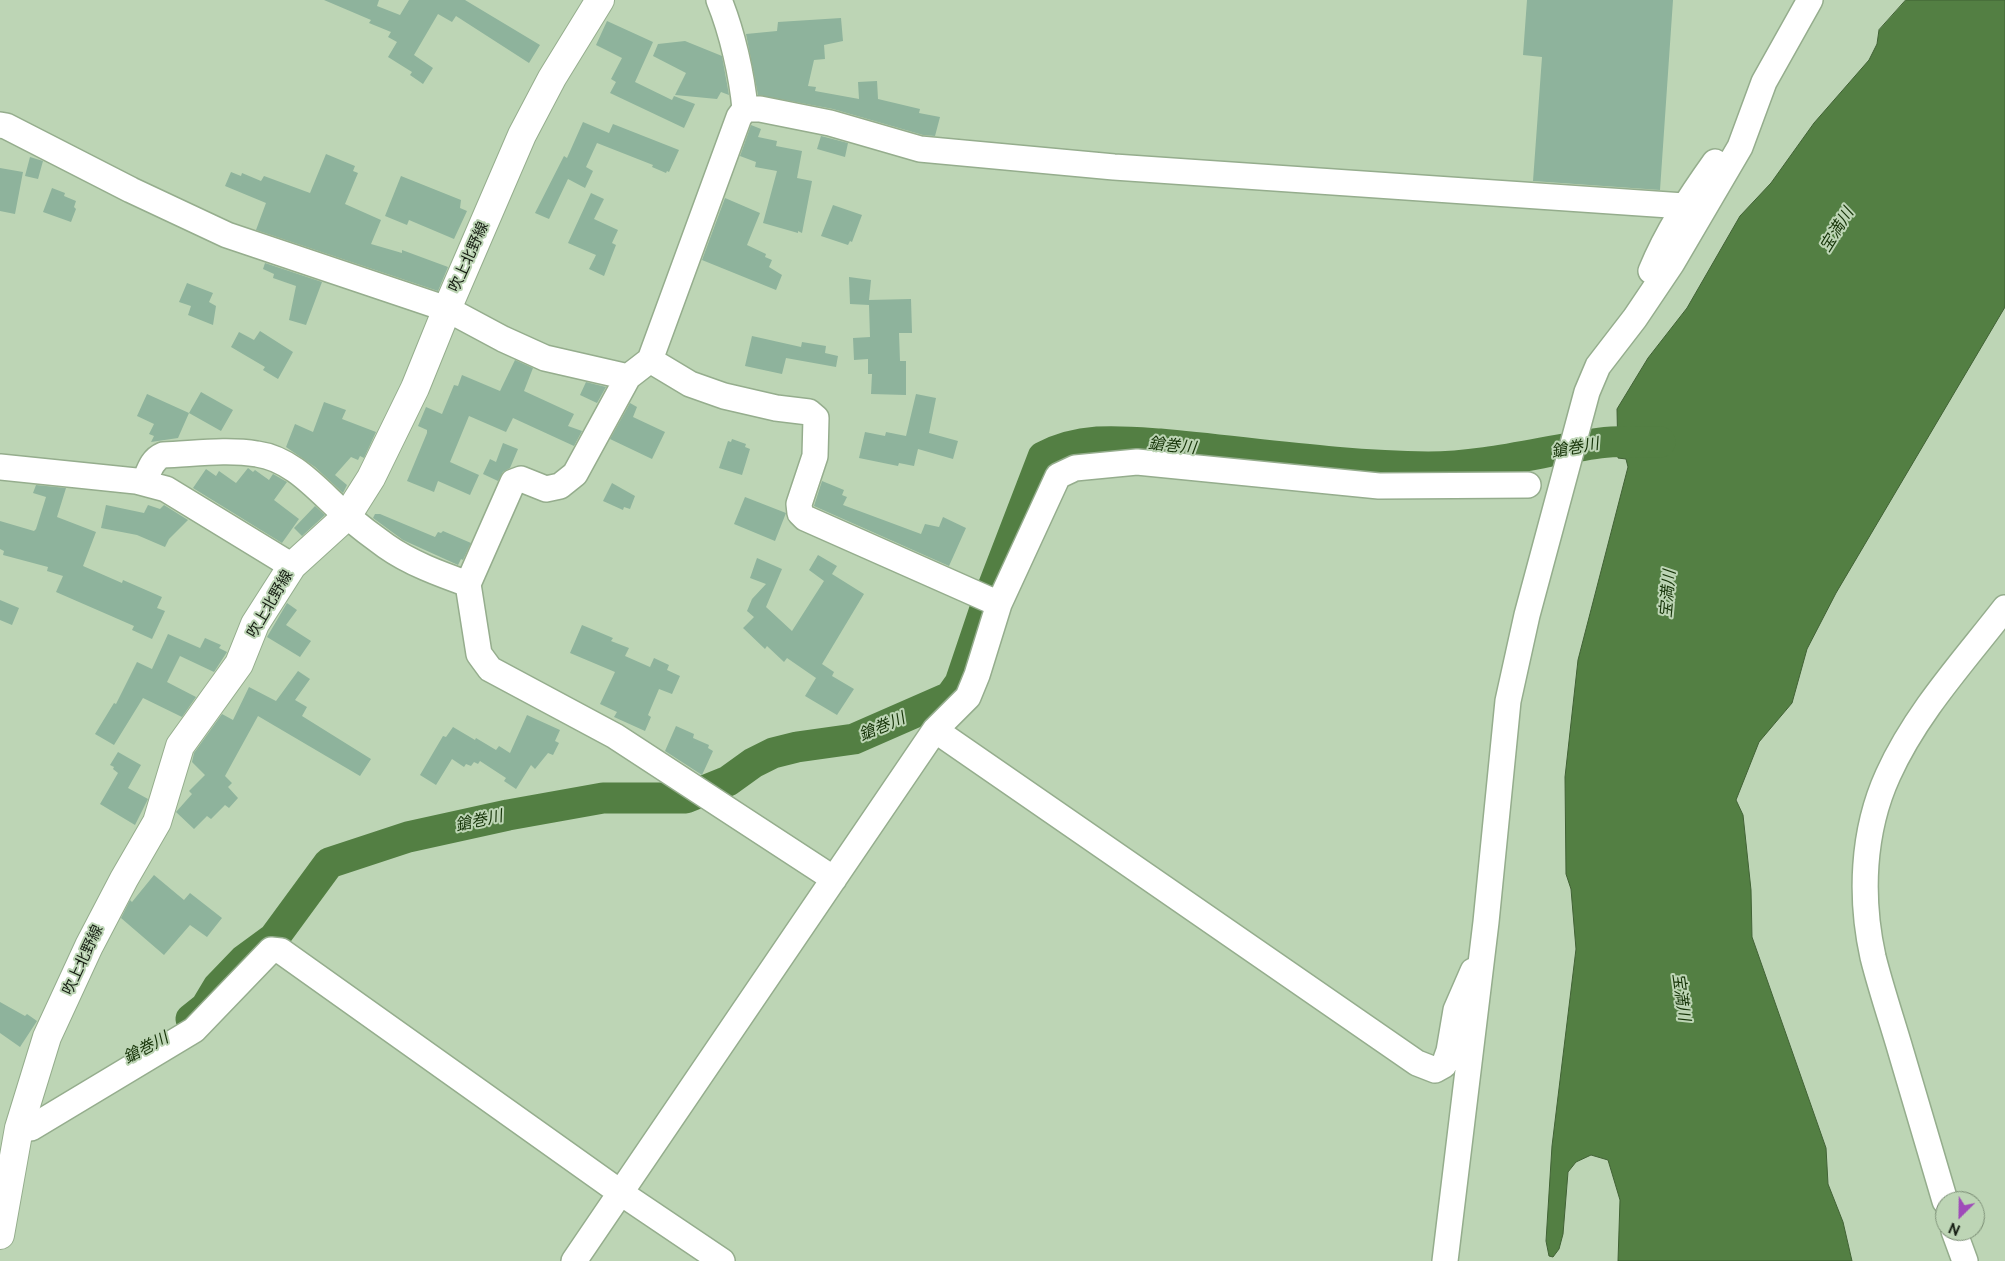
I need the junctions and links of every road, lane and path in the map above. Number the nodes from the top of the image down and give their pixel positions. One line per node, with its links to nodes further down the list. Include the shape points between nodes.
1 (600, 0): 9 (main road, 吹上北野線, via 552,78 522,136)
2 (719, 0): 4 (street, via 741,77)
3 (1810, 0): 5 (street, via 1770,68)
4 (745, 108): 7 (street, via 830,123 920,149 1123,168); 10 (street)
5 (1752, 115): 7 (street); 8 (street, via 1724,176)
6 (0, 125): 9 (street, via 227,235)
7 (1684, 206): 8 (street, via 1659,251 1646,283)
8 (1643, 306): 22 (street, via 1598,366 1587,392 1527,615 1508,701)
9 (446, 309): 11 (street, via 536,354); 15 (main road, 吹上北野線, via 410,397 371,478)
10 (650, 360): 11 (street); 18 (street, via 690,384 724,396 809,412 816,418 816,456 799,504 800,513)
11 (628, 377): 17 (street, via 575,474 560,486 546,489 521,480 513,482)
12 (0, 466): 13 (street)
13 (144, 483): 15 (street, via 152,464 162,455 258,454 297,472); 16 (street, via 166,489)
14 (1528, 485): 18 (street, via 1379,486 1137,462 1075,468 1058,476 1053,484)
15 (347, 516): 16 (main road, 吹上北野線); 17 (street, via 387,547)
16 (292, 566): 23 (main road, 吹上北野線, via 255,624 239,664 180,746 157,822 88,946 47,1037)
17 (468, 584): 21 (street, via 479,654 490,669 615,736)
18 (999, 604): 20 (street, via 968,697)
19 (2005, 608): 24 (street, via 1927,708 1901,749 1873,815 1868,842 1865,887 1873,957)
20 (935, 730): 21 (street); 22 (street, via 1417,1063 1435,1070 1444,1065 1456,1010 1470,975)
21 (834, 879): 25 (street)
22 (1481, 962): 30 (street)
23 (20, 1128): 25 (street, via 31,1128 194,1030 271,950 281,951); 26 (main road, 吹上北野線)
24 (1942, 1191)
25 (621, 1192): 28 (street); 29 (street)
26 (0, 1235)
27 (1958, 1241): 31 (street)
28 (574, 1261)
29 (722, 1261)
30 (1445, 1261)
31 (1965, 1261)

